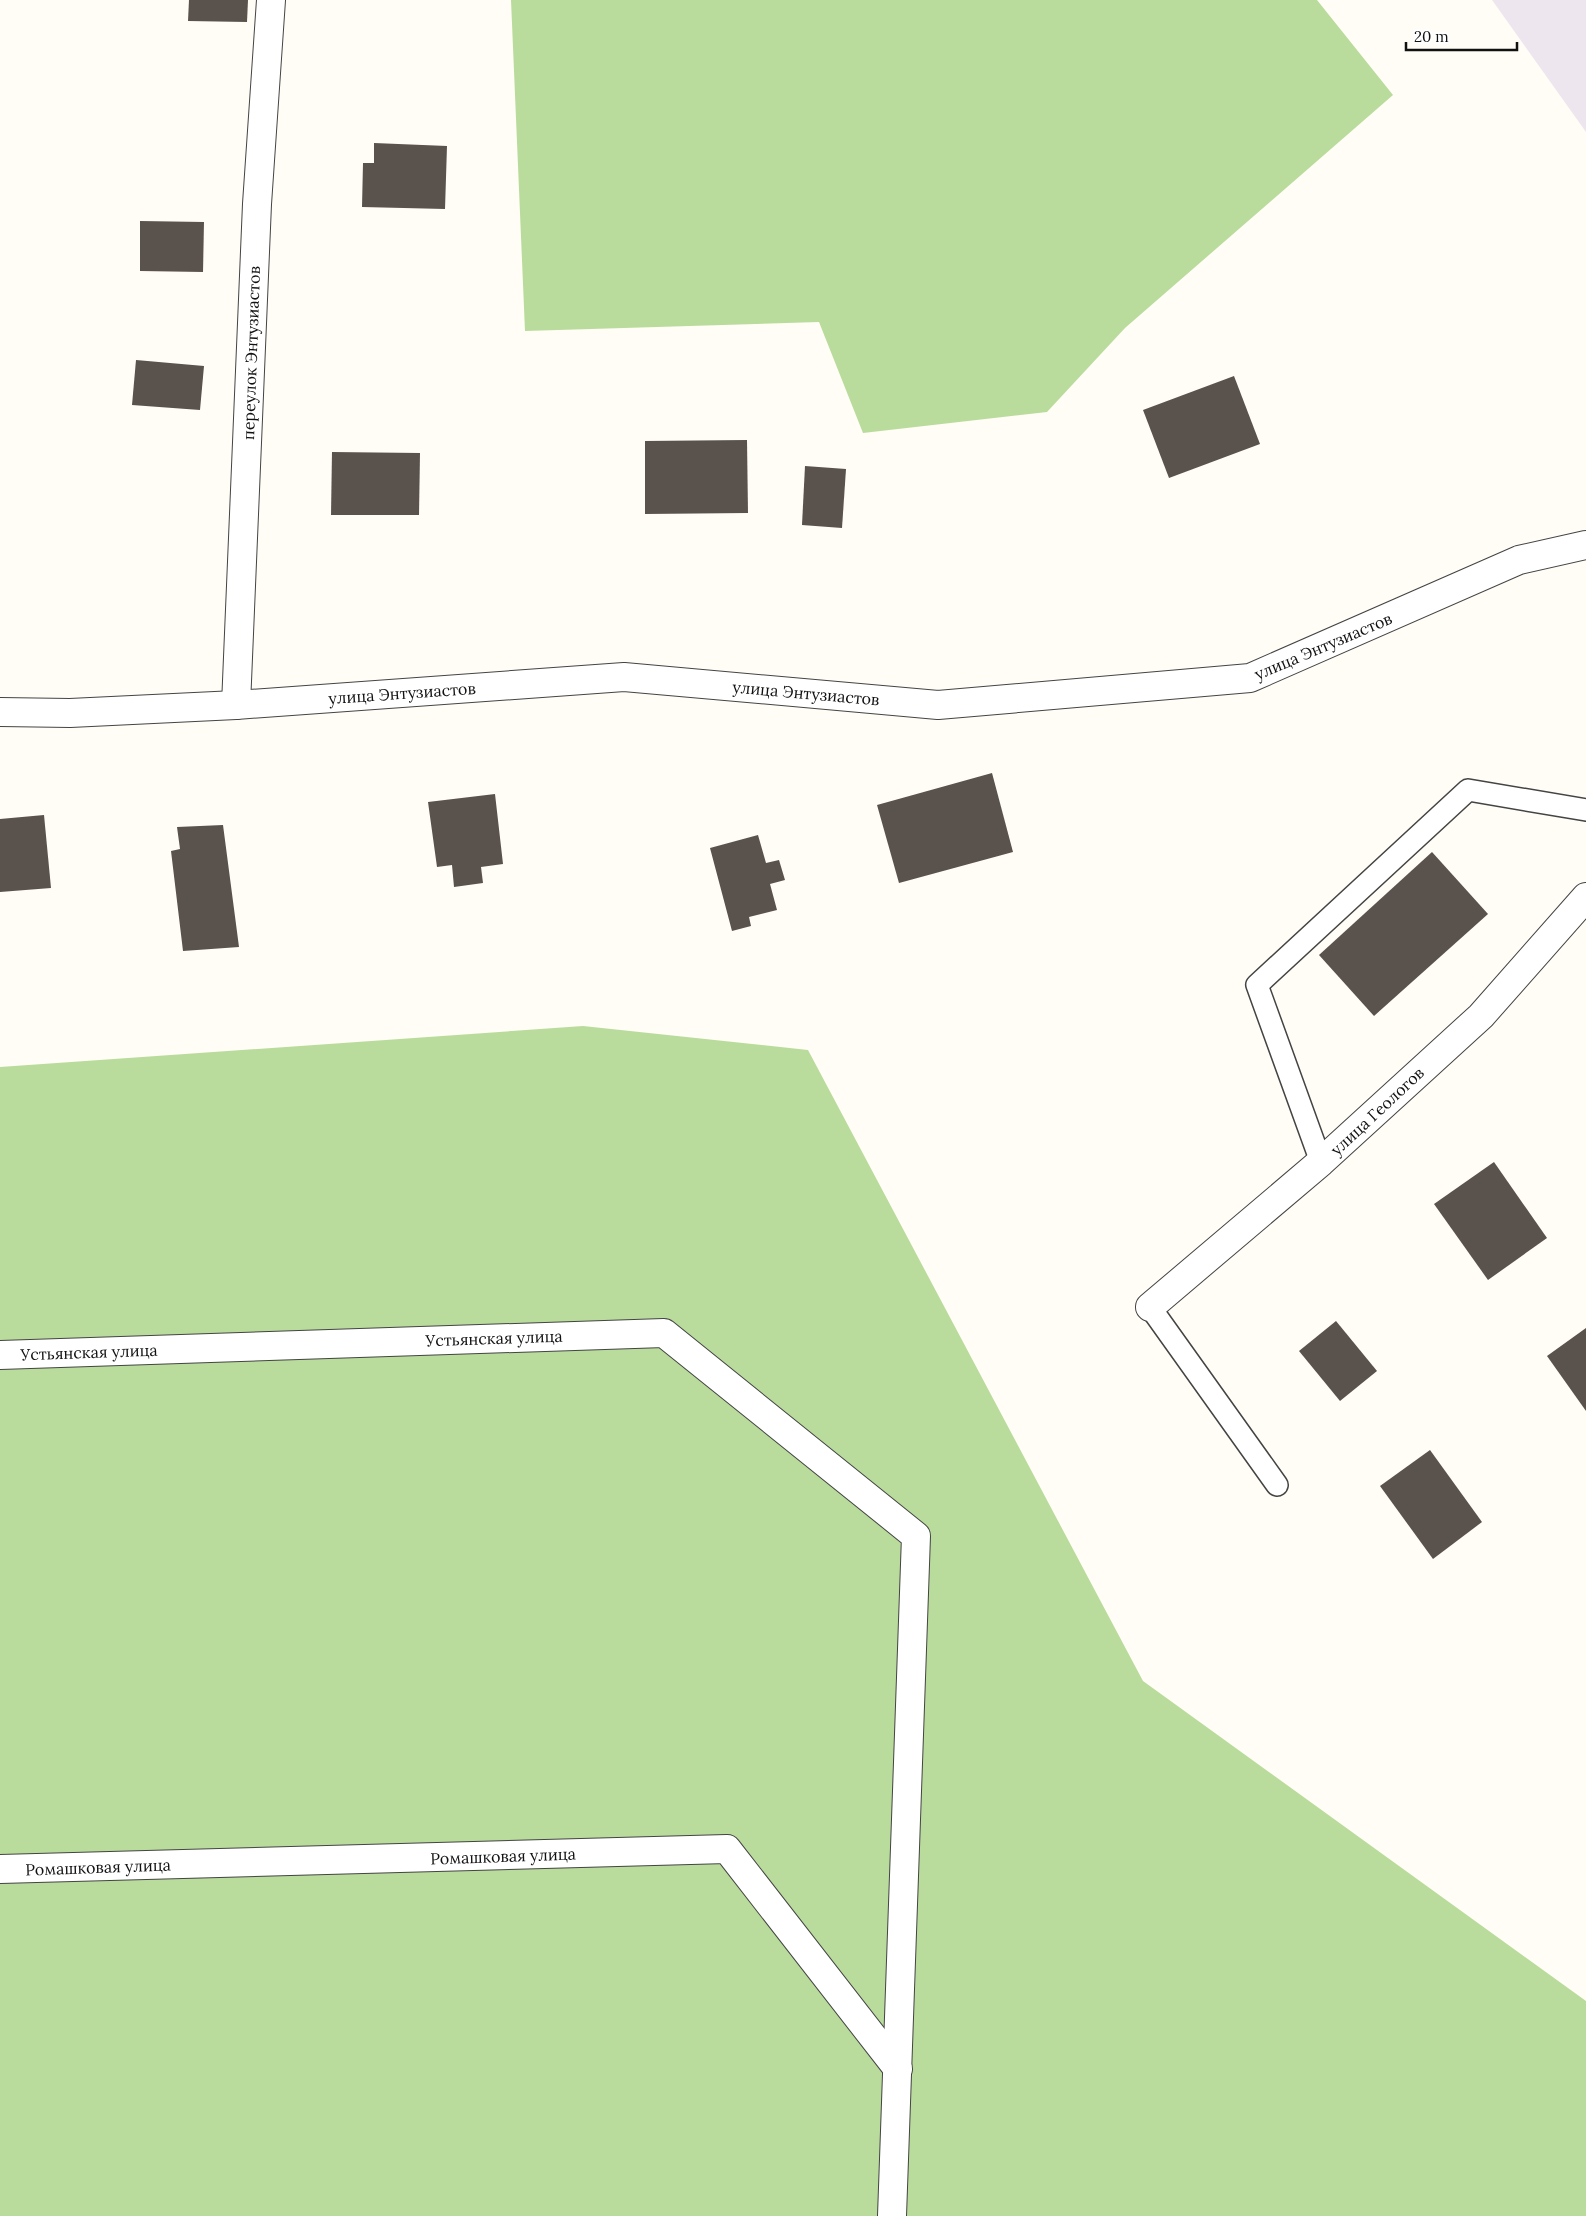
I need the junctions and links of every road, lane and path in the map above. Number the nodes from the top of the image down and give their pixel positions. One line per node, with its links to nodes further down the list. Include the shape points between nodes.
1 (271, 0): 3 (street, переулок Энтузиастов, via 257,204)
2 (1586, 545): 3 (street, улица Энтузиастов, via 1519,560 1250,678 938,705 624,677)
3 (236, 706): 4 (street, улица Энтузиастов, via 70,713)
4 (0, 712)
5 (1586, 810): 7 (lane, via 1468,790 1257,985)
6 (1586, 897): 7 (street, улица Геологов, via 1481,1016)
7 (1321, 1162): 8 (street, улица Геологов)
8 (1150, 1307): 10 (lane)
9 (0, 1355): 12 (street, Устьянская улица, via 664,1333 916,1536)
10 (1277, 1485)
11 (0, 1870): 12 (street, Ромашковая улица, via 727,1849)
12 (898, 2069): 13 (street)
13 (892, 2216)

